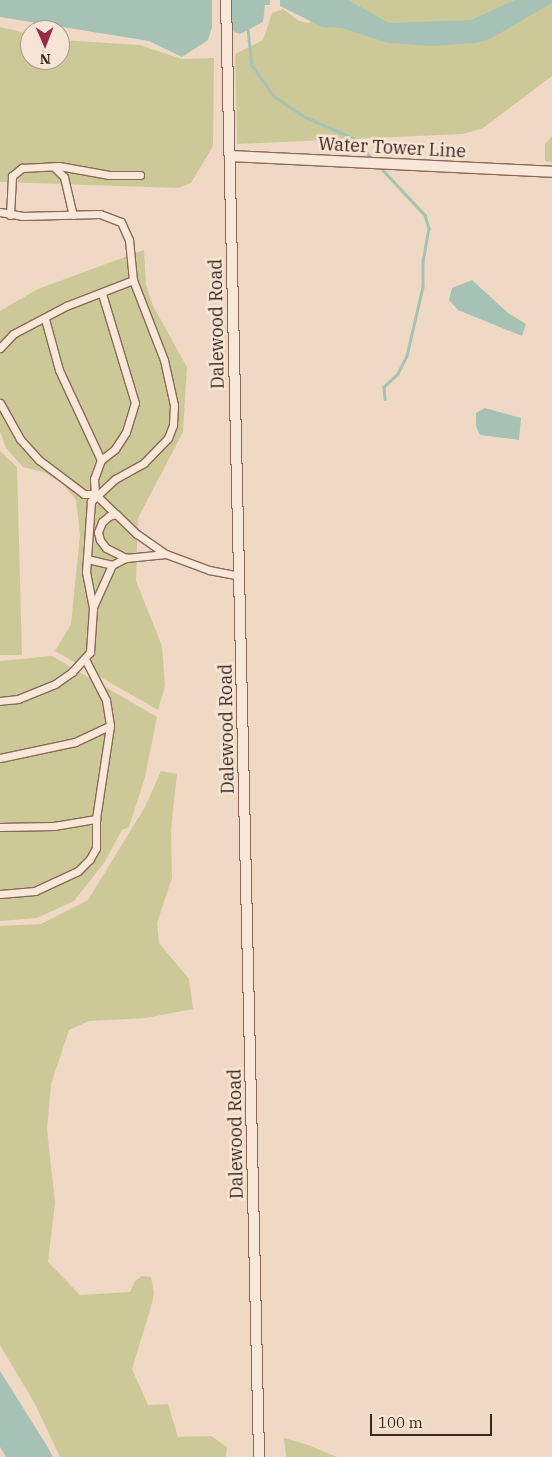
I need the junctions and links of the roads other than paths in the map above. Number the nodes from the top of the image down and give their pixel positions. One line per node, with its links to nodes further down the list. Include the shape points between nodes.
1 (226, 0): 2 (main road, Dalewood Road)
2 (230, 156): 4 (main road, Water Tower Line); 21 (main road, Dalewood Road)
3 (54, 167): 5 (street, via 109,175); 7 (street, via 22,168 12,176); 8 (street, via 64,178)
4 (552, 172)
5 (140, 175)
6 (0, 212): 7 (street)
7 (10, 215): 8 (street)
8 (73, 215): 9 (street, via 110,216 121,222 129,240)
9 (133, 280): 10 (street); 15 (street, via 164,360 171,388 173,425 168,438 144,463)
10 (102, 294): 11 (street, via 81,299); 14 (street, via 135,403 126,432 115,449)
11 (45, 319): 12 (street, via 13,334); 14 (street, via 59,370)
12 (0, 348)
13 (0, 403): 15 (street, via 20,438 39,460 84,494)
14 (101, 460): 15 (street, via 94,479)
15 (95, 494): 16 (street); 19 (street, via 91,501)
16 (116, 514): 17 (street, via 136,534); 18 (street, via 102,522 98,532 106,548)
17 (166, 554): 18 (street); 21 (street, via 209,570)
18 (126, 558): 20 (street)
19 (87, 559): 20 (street); 22 (street, via 88,590)
20 (112, 565): 22 (street)
21 (239, 576): 30 (main road, Dalewood Road)
22 (93, 608): 23 (street, via 90,652)
23 (85, 659): 24 (street, via 55,684 18,699); 25 (street, via 106,700)
24 (0, 701)
25 (110, 726): 26 (street, via 75,742); 27 (street)
26 (0, 758)
27 (96, 819): 28 (street, via 54,826); 29 (street, via 96,848 78,871 35,892)
28 (0, 827)
29 (0, 894)
30 (259, 1457)

